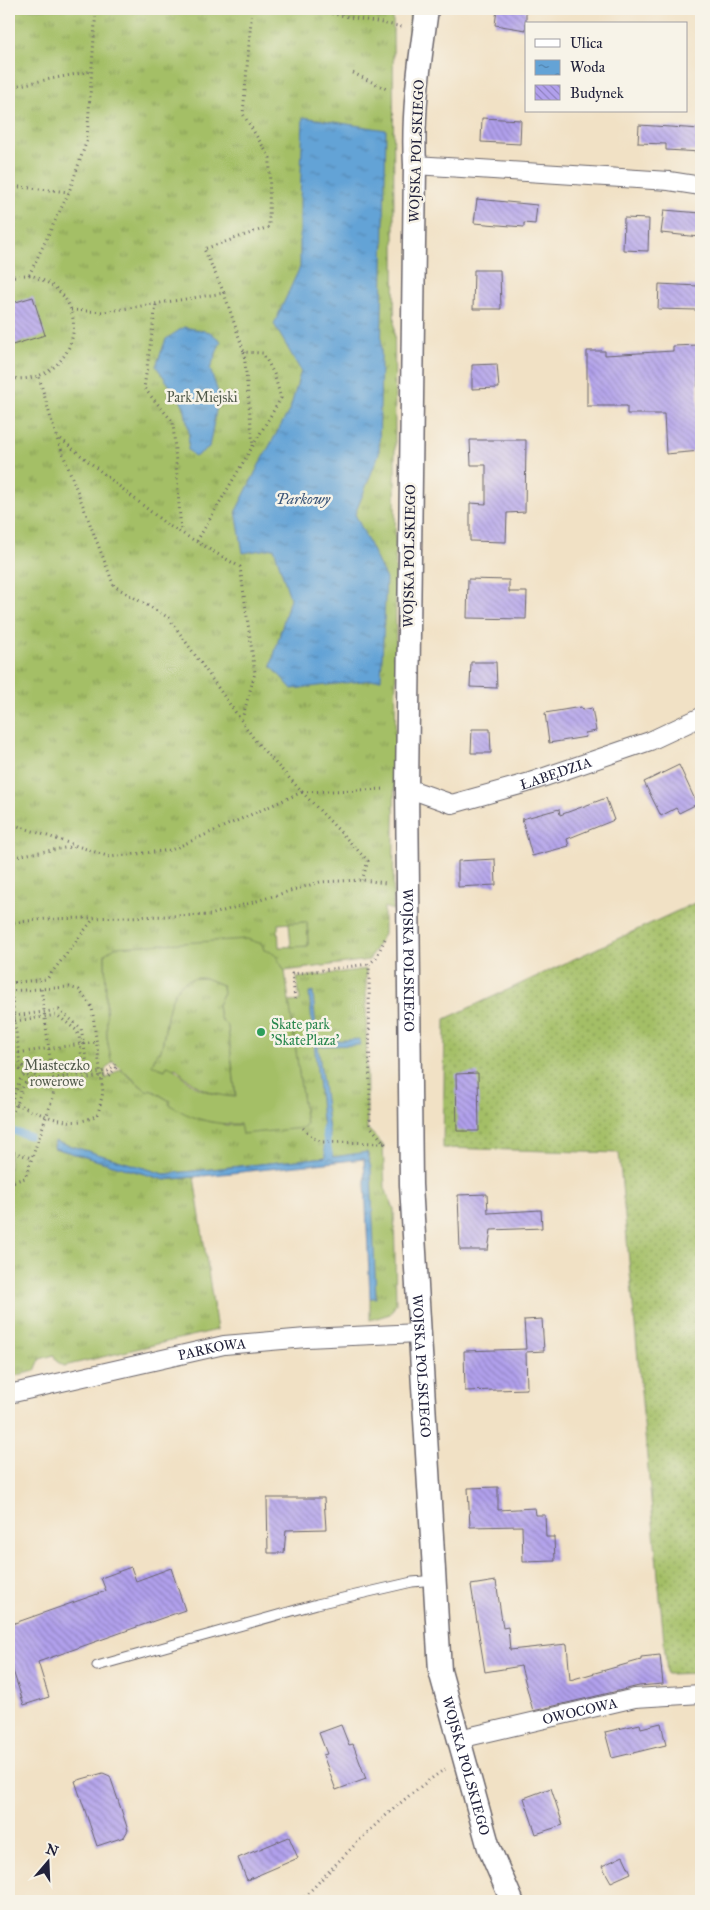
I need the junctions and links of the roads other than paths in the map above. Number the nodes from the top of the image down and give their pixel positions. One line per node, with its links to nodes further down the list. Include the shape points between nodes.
1 (427, 9): 2 (street, WOJSKA POLSKIEGO, via 416,89)
2 (415, 165): 3 (street, via 668,181); 5 (street, WOJSKA POLSKIEGO)
3 (701, 186)
4 (701, 716): 5 (street, ŁABĘDZIA, via 650,742 452,804)
5 (407, 788): 6 (street, WOJSKA POLSKIEGO, via 394,887)
6 (420, 1333): 7 (street, PARKOWA, via 224,1345); 8 (street, WOJSKA POLSKIEGO)
7 (9, 1394)
8 (435, 1580): 9 (lane, via 412,1582 317,1604); 11 (street, WOJSKA POLSKIEGO, via 440,1671)
9 (97, 1666)
10 (701, 1694): 11 (street, OWOCOWA, via 635,1698)
11 (461, 1747): 12 (street, WOJSKA POLSKIEGO, via 489,1848)
12 (512, 1901)

